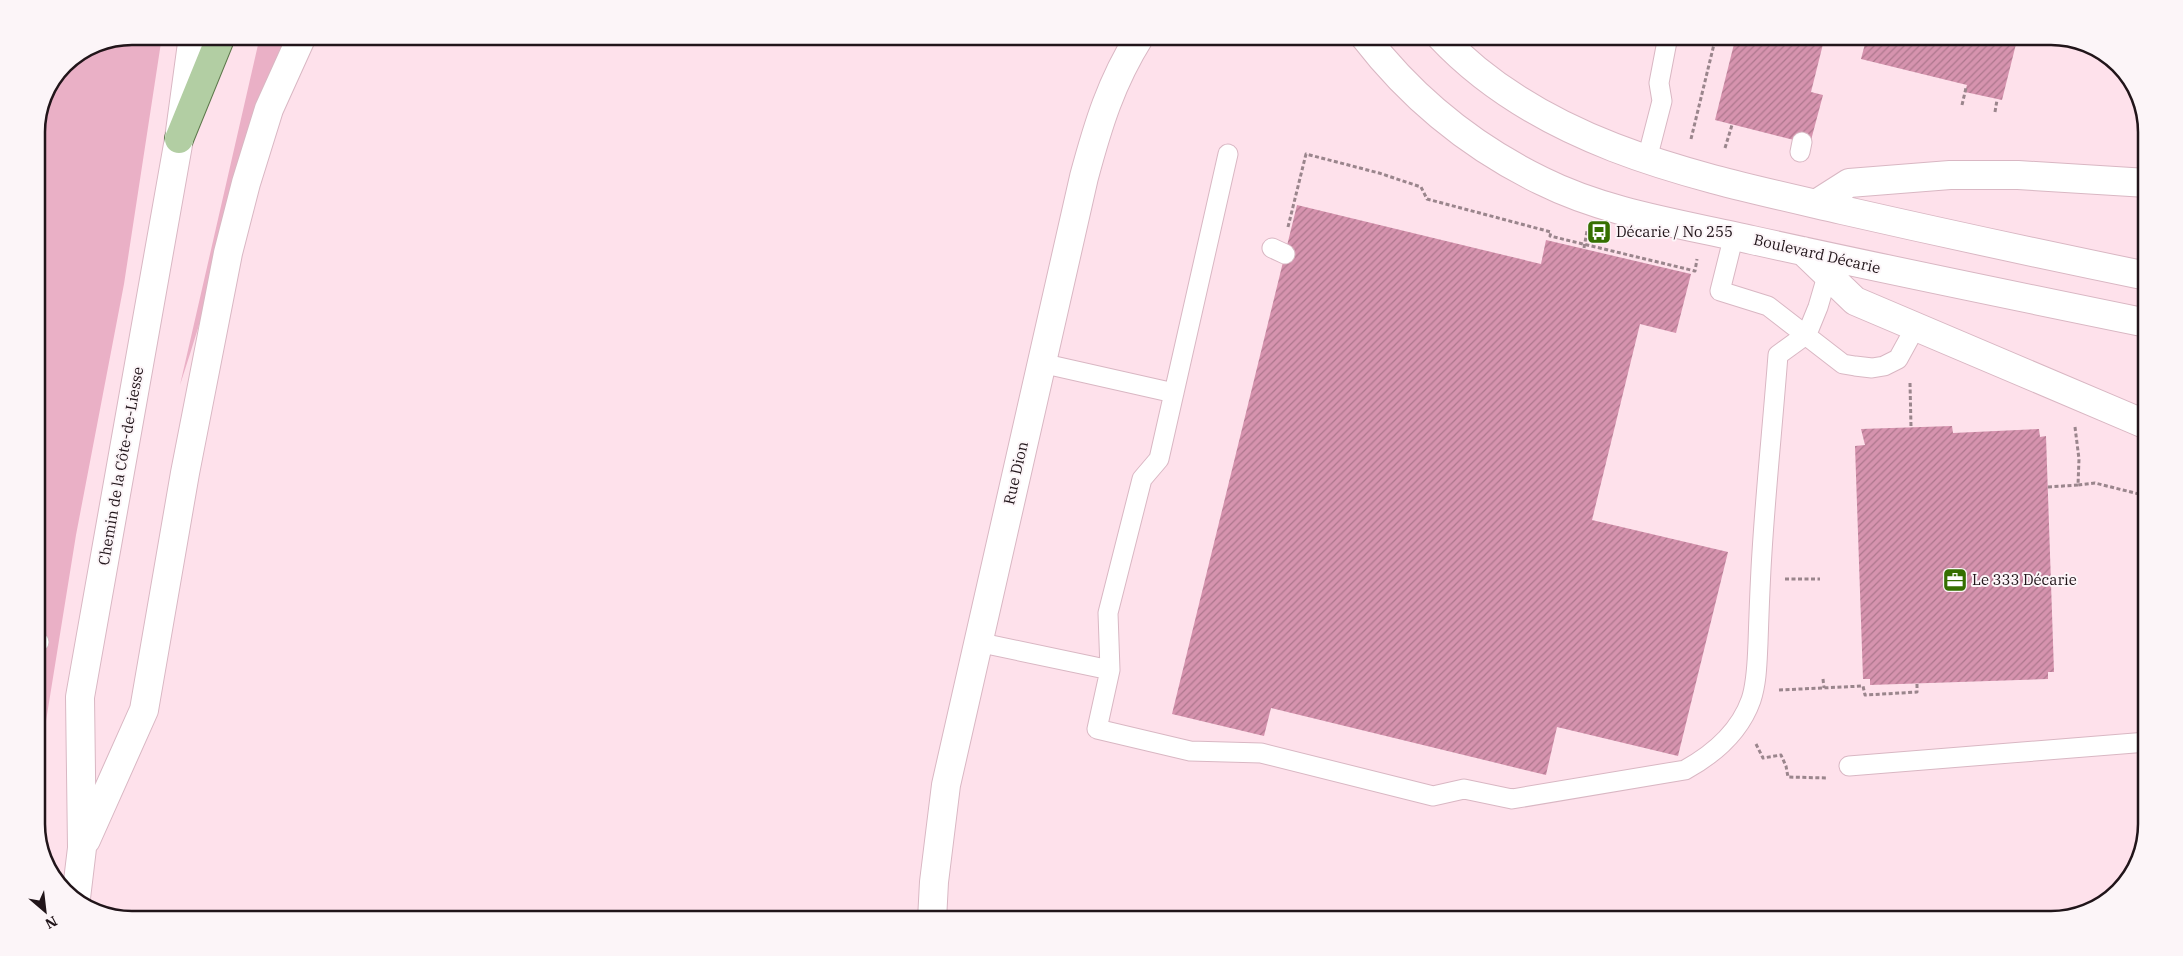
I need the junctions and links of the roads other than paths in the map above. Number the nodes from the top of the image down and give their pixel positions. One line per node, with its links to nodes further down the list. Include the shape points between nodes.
1 (192, 45): 8 (street, Chemin de la Côte-de-Liesse)
2 (217, 45): 8 (main road)
3 (298, 45): 26 (street, via 269,109 228,254 185,473 144,710)
4 (1135, 45): 19 (street, Rue Dion, via 1119,73 1096,129)
5 (1371, 45): 13 (street, Boulevard Décarie, via 1396,75 1438,114 1475,142 1535,177 1572,194)
6 (1450, 45): 10 (street, via 1485,77 1533,110 1568,128)
7 (1666, 45): 10 (lane, via 1659,83 1662,101)
8 (179, 139): 26 (street, Chemin de la Côte-de-Liesse, via 80,698)
9 (1228, 154): 20 (lane)
10 (1647, 159): 12 (street)
11 (2138, 182): 12 (street, via 2018,175 1950,175 1849,183)
12 (1816, 204): 15 (street)
13 (1734, 236): 14 (street, Boulevard Décarie, via 1803,251); 18 (lane, via 1720,291 1768,306)
14 (1830, 266): 16 (street, Boulevard Décarie); 17 (street, via 1855,301); 18 (lane)
15 (2138, 274)
16 (2138, 321)
17 (1915, 328): 18 (lane, via 1898,359 1872,368 1843,364); 21 (street)
18 (1807, 334): 23 (lane, via 1778,355 1753,692 1746,711 1729,736 1685,770 1512,799 1464,789 1433,796 1261,753 1190,751 1096,729)
19 (1041, 363): 20 (lane); 22 (street, Rue Dion)
20 (1174, 393): 23 (lane, via 1159,459 1142,479 1108,613)
21 (2138, 421)
22 (977, 642): 23 (lane); 28 (street, Rue Dion, via 946,785)
23 (1110, 670)
24 (2138, 743): 25 (lane)
25 (1849, 766)
26 (82, 848): 27 (street, Chemin de la Côte-de-Liesse)
27 (77, 891)
28 (933, 911)

